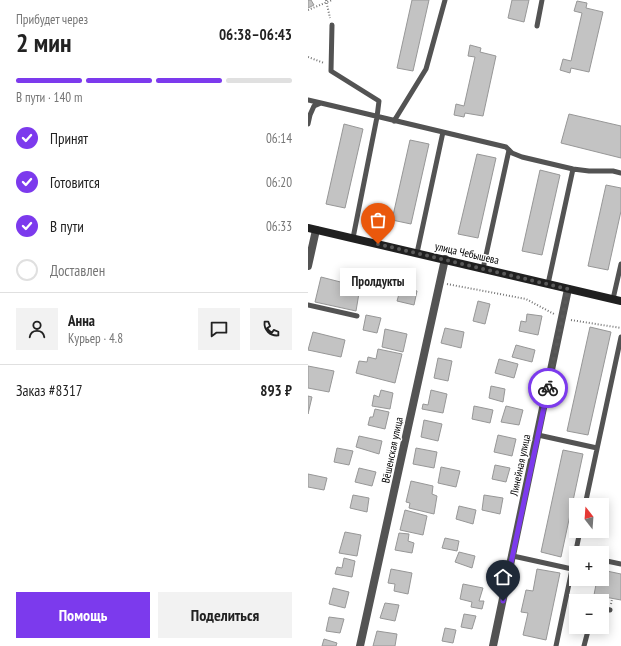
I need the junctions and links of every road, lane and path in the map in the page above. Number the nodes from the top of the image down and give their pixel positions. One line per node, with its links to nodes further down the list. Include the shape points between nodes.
1 (332, 0): 4 (path)
2 (445, 0): 13 (lane, via 426,69)
3 (542, 0): 7 (lane)
4 (326, 1): 5 (path); 6 (path)
5 (308, 10)
6 (332, 25): 9 (lane)
7 (537, 26)
8 (308, 57): 9 (path)
9 (331, 65): 12 (lane, via 331,71 379,101)
10 (308, 100): 11 (lane)
11 (321, 103): 12 (lane); 14 (lane, via 314,106)
12 (377, 117): 13 (lane); 20 (lane)
13 (394, 121): 15 (lane)
14 (308, 124)
15 (443, 132): 16 (lane, via 506,147); 21 (lane)
16 (509, 150): 17 (lane, via 522,157); 25 (lane)
17 (572, 169): 18 (lane); 27 (lane)
18 (621, 173)
19 (312, 229): 20 (street, улица Чебышева); 24 (street)
20 (353, 238): 21 (street, улица Чебышева)
21 (417, 253): 22 (street, улица Чебышева)
22 (445, 259): 25 (street, улица Чебышева); 26 (street, Вёшенская улица)
23 (621, 264): 29 (lane)
24 (308, 266)
25 (484, 269): 27 (street, улица Чебышева)
26 (440, 283): 32 (path, via 526,299); 44 (street, Вёшенская улица)
27 (548, 284): 28 (street, улица Чебышева)
28 (568, 289): 29 (street, улица Чебышева); 32 (street, Линейная улица)
29 (617, 300)
30 (308, 305): 31 (lane)
31 (357, 316)
32 (562, 318): 33 (path); 35 (street, Линейная улица)
33 (621, 328)
34 (621, 337): 36 (lane)
35 (538, 435): 36 (lane); 38 (street, Линейная улица)
36 (597, 448): 37 (lane)
37 (586, 498)
38 (513, 556): 41 (lane); 45 (street, Линейная улица)
39 (609, 561): 40 (lane)
40 (621, 564)
41 (569, 567)
42 (569, 583): 46 (lane)
43 (587, 634): 47 (lane)
44 (360, 646)
45 (493, 646)
46 (556, 646)
47 (584, 646)

